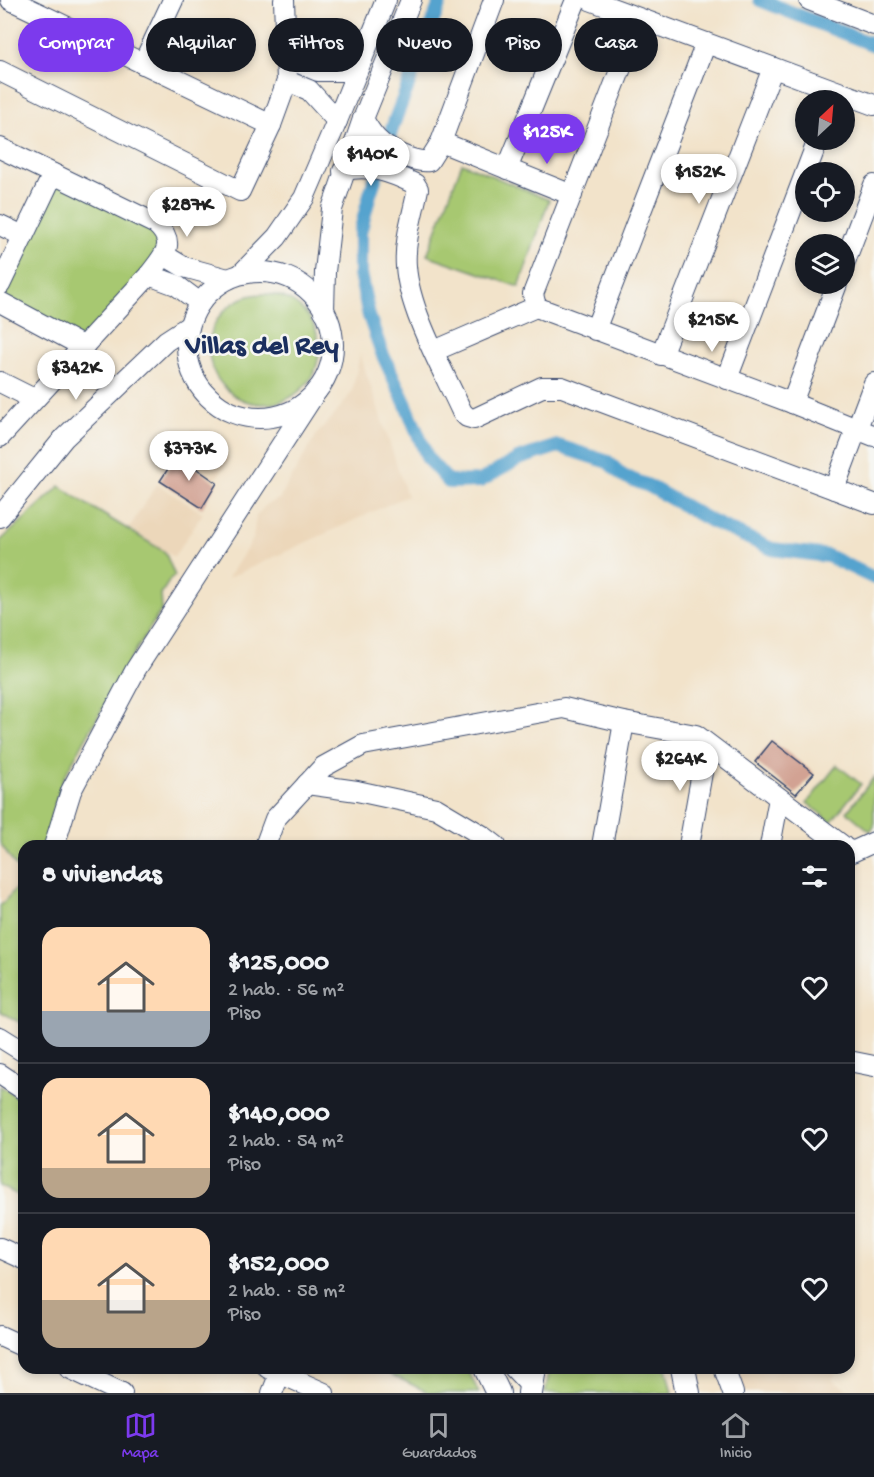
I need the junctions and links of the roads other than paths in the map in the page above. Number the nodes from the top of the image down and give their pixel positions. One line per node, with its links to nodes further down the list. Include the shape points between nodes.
1 (11, 0): 16 (street)
2 (284, 0): 10 (street)
3 (386, 0): 15 (street)
4 (411, 0): 26 (street)
5 (494, 0): 29 (street)
6 (576, 0): 32 (street)
7 (590, 0): 11 (street)
8 (809, 0): 12 (street)
9 (170, 1): 16 (street)
10 (285, 18)
11 (637, 18)
12 (874, 25)
13 (658, 26): 14 (street)
14 (706, 43): 17 (street); 50 (street)
15 (364, 54)
16 (142, 64): 28 (street)
17 (773, 68): 23 (street); 53 (street)
18 (0, 71): 28 (street, via 240,192)
19 (287, 72): 22 (street)
20 (357, 72): 27 (street)
21 (620, 72): 36 (street)
22 (287, 81): 27 (street, via 309,90); 28 (street)
23 (821, 90)
24 (855, 101): 25 (street)
25 (874, 105)
26 (363, 119): 29 (street, via 377,139 409,158 429,161); 33 (street)
27 (337, 121): 42 (street, via 304,198 277,237)
28 (271, 125)
29 (441, 142): 32 (street)
30 (0, 148): 34 (street)
31 (814, 150): 54 (street)
32 (507, 169): 36 (street)
33 (343, 171): 48 (street, via 332,209); 52 (street, via 376,169 415,184 418,189 406,265 414,305)
34 (53, 174): 39 (street); 40 (street, via 156,224 168,242)
35 (874, 185): 38 (street)
36 (572, 195): 47 (street, via 533,294)
37 (0, 225): 39 (street)
38 (855, 235)
39 (23, 236): 43 (street)
40 (164, 255): 41 (street); 42 (street, via 184,267)
41 (150, 275): 46 (street, via 176,285); 51 (street)
42 (235, 277): 46 (street, via 212,289); 48 (street, via 266,272 289,278 309,292)
43 (0, 285)
44 (833, 294): 59 (street)
45 (0, 302): 51 (street)
46 (200, 303): 49 (street)
47 (536, 307): 50 (street); 52 (street)
48 (324, 311): 57 (street, via 333,352 328,372)
49 (189, 326): 57 (street, via 186,351 193,374 207,395 227,410 251,417 276,416 299,407); 64 (street, via 166,341 64,438)
50 (595, 330): 53 (street)
51 (84, 348): 58 (street)
52 (434, 351): 62 (street, via 467,417 474,418 542,387 562,387)
53 (661, 355): 54 (street)
54 (727, 379): 59 (street)
55 (0, 382): 58 (street)
56 (874, 383): 60 (street)
57 (317, 390): 69 (street, via 136,669 71,791)
58 (34, 399): 61 (street)
59 (792, 403): 60 (street)
60 (865, 433): 62 (street)
61 (0, 437)
62 (834, 489): 63 (street)
63 (874, 504)
64 (0, 517)
65 (624, 722): 66 (street, via 696,735); 67 (street, via 564,708 363,745 323,766); 72 (street)
66 (707, 744): 68 (street); 73 (street)
67 (307, 784): 70 (street, via 275,819); 71 (street, via 436,808)
68 (779, 798): 74 (street); 75 (street)
69 (56, 840)
70 (267, 840)
71 (488, 840)
72 (603, 840)
73 (690, 840)
74 (771, 840)
75 (830, 840)
76 (874, 842): 77 (street)
77 (855, 852)
78 (0, 1037): 79 (street)
79 (18, 1048)
80 (855, 1062): 81 (street)
81 (874, 1066)
82 (0, 1074): 83 (street)
83 (18, 1086)
84 (0, 1249): 85 (street)
85 (18, 1256)
86 (0, 1336): 87 (street)
87 (18, 1344)
88 (82, 1374): 93 (street)
89 (274, 1374): 94 (street)
90 (281, 1374): 95 (street)
91 (489, 1374): 96 (main road)
92 (726, 1374): 97 (street)
93 (123, 1393)
94 (272, 1393)
95 (324, 1393)
96 (498, 1393)
97 (733, 1393)

